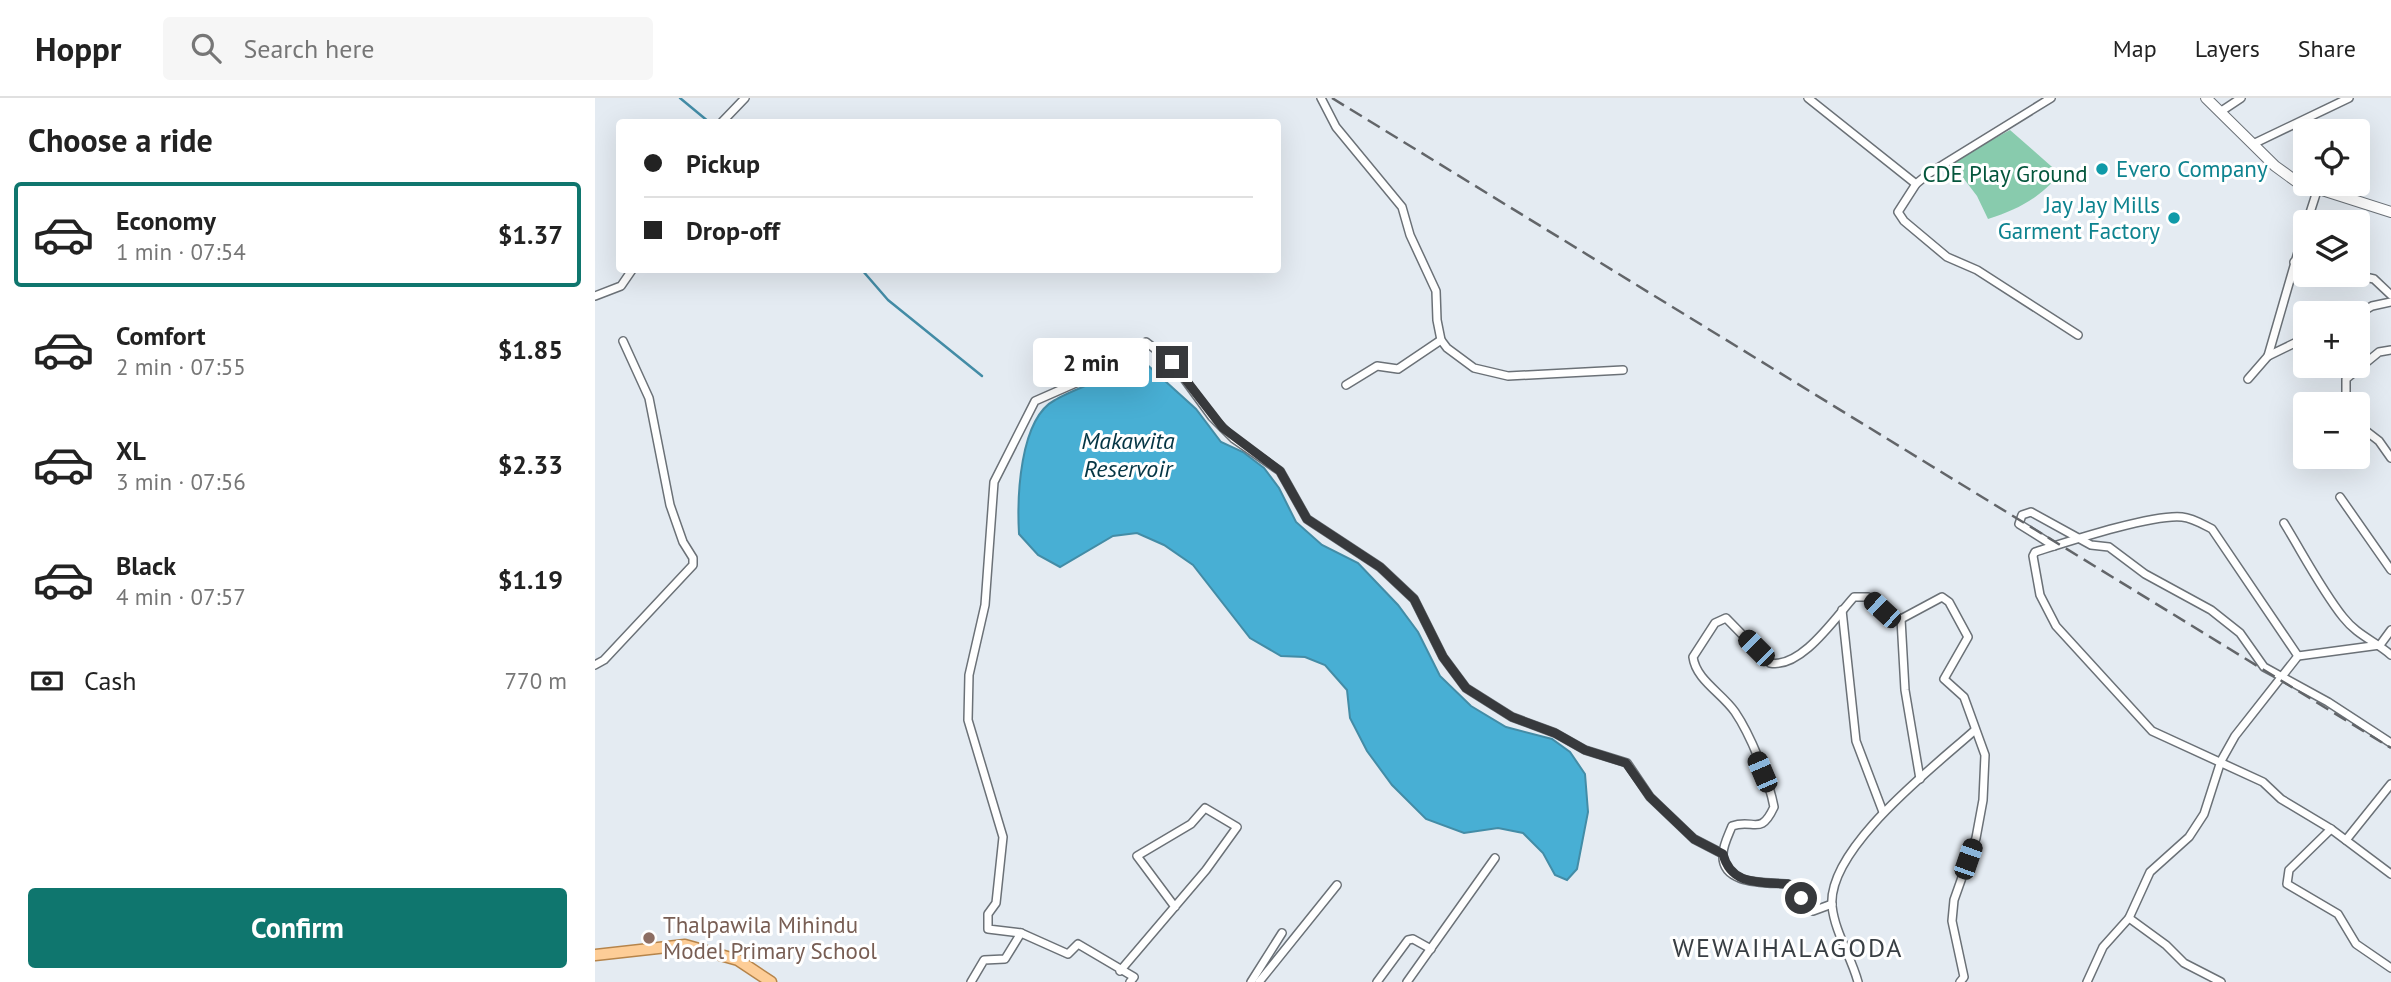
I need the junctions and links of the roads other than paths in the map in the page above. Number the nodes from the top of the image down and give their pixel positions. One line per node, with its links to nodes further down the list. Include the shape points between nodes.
1 (745, 98): 9 (street)
2 (1321, 98): 23 (street, via 1336,127 1402,207 1436,291)
3 (1808, 98): 12 (street)
4 (2051, 98): 12 (street)
5 (2206, 98): 8 (main road)
6 (2241, 98): 8 (street)
7 (2349, 98): 10 (street)
8 (2220, 112): 10 (main road)
9 (725, 119)
10 (2253, 144): 11 (main road)
11 (2293, 179)
12 (1916, 184): 22 (street, via 1899,205 1904,221 1947,257 1977,270)
13 (2335, 196): 14 (main road)
14 (2391, 212)
15 (2293, 266): 27 (street)
16 (630, 273): 19 (street, via 621,286)
17 (2370, 278): 18 (street)
18 (2391, 295)
19 (595, 296)
20 (2391, 302): 21 (street)
21 (2370, 307)
22 (2078, 335)
23 (1441, 340): 29 (street, via 1462,361 1508,376); 31 (street, via 1398,369 1377,366)
24 (623, 341): 45 (street, via 649,398 670,505 694,558 693,565)
25 (2293, 344): 27 (street)
26 (2391, 350): 28 (street)
27 (2268, 356): 30 (street)
28 (2370, 357)
29 (1623, 370)
30 (2248, 379)
31 (1346, 385)
32 (2370, 434): 33 (street)
33 (2391, 458)
34 (2340, 497): 38 (street)
35 (2284, 523): 42 (street, via 2344,618 2366,639)
36 (2079, 540): 37 (street); 37 (street, via 2031,512 2022,515 2019,524); 44 (street, via 2166,516 2191,518 2212,529); 46 (street, via 2109,547 2145,574 2211,610 2240,633 2259,663)
37 (2054, 546): 49 (street, via 2033,556 2040,595 2056,626 2152,732)
38 (2391, 570)
39 (1842, 611): 40 (street, via 1862,595); 52 (street, via 1856,741); 55 (street, via 1790,662 1770,663 1727,618 1716,623 1693,657 1694,668 1742,723 1775,807 1759,827 1732,826)
40 (1901, 619): 47 (street, via 1942,597 1949,602 1968,637 1944,679 1964,697); 50 (street, via 1905,690)
41 (2391, 630): 42 (street)
42 (2381, 645): 43 (street); 44 (street)
43 (2391, 655)
44 (2298, 656): 46 (street)
45 (595, 665)
46 (2282, 676): 48 (street); 49 (street)
47 (1975, 730): 50 (street); 76 (street, via 1985,755 1983,800 1976,838 1954,900 1952,920 1964,977)
48 (2391, 743)
49 (2221, 761): 53 (street, via 2263,782 2281,799); 61 (street, via 2204,814 2189,837 2150,872)
50 (1920, 779): 52 (street)
51 (2391, 785): 54 (street)
52 (1883, 812): 59 (street, via 1859,841 1834,887)
53 (2331, 829): 54 (street); 66 (street, via 2289,870 2287,884 2337,914 2356,944)
54 (2346, 839): 57 (street)
55 (1723, 854): 59 (street, via 1726,868 1734,876 1788,884 1813,911); 62 (street, via 1694,839 1650,797 1626,763 1512,717 1466,688 1443,657 1414,599 1380,567 1307,519 1280,471 1234,439 1172,362 1146,342 1110,368 1035,401 994,482 985,605 969,675 968,720 1003,837 996,903 988,914 988,929)
56 (1495, 858): 64 (street)
57 (2391, 874)
58 (1337, 885): 72 (street)
59 (1832, 904): 75 (street, via 1836,928)
60 (1175, 907): 67 (street, via 1137,856 1191,824 1205,808 1237,827 1181,901)
61 (2129, 918): 77 (street, via 2103,947); 78 (street, via 2185,963)
62 (1021, 933): 67 (street, via 1068,954 1078,944); 70 (street, via 1005,959 984,960)
63 (1282, 933): 71 (street)
64 (1431, 949): 73 (street, via 1408,940); 74 (street)
65 (595, 955): 69 (main road, via 685,945 738,960)
66 (2391, 968)
67 (1120, 971): 68 (street)
68 (1135, 980)
69 (771, 982)
70 (971, 982)
71 (1251, 982)
72 (1259, 982)
73 (1377, 982)
74 (1407, 982)
75 (1858, 982)
76 (1960, 982)
77 (2087, 982)
78 (2221, 982)

